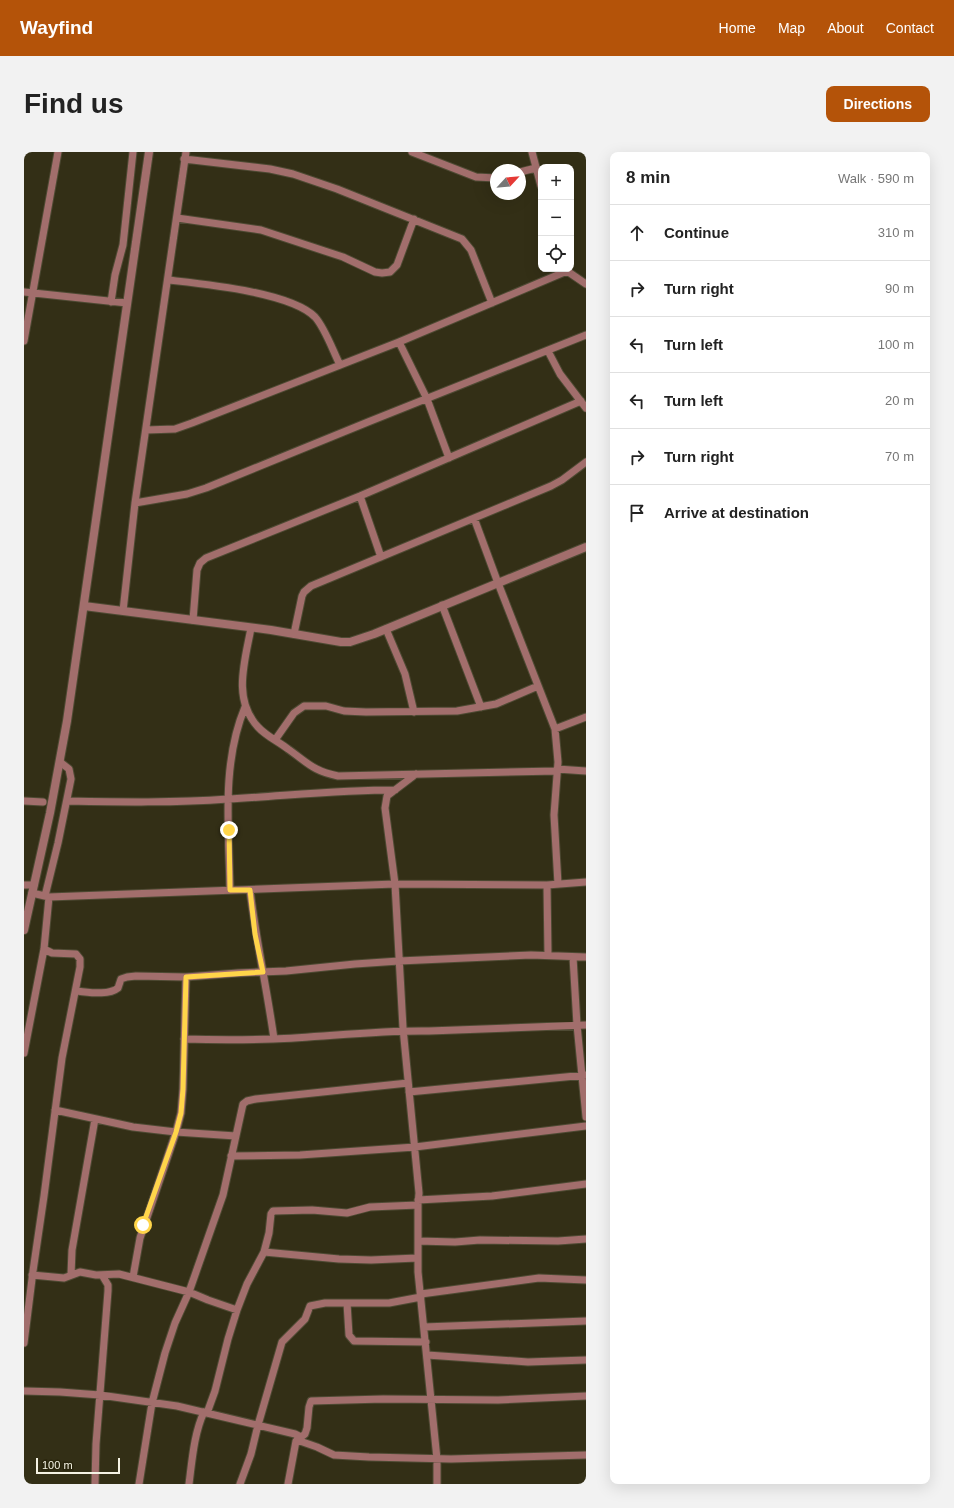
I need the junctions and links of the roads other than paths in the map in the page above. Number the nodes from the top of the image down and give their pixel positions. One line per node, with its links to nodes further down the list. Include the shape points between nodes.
1 (58, 152): 18 (street)
2 (133, 152): 19 (street, via 123,246)
3 (149, 152): 20 (street)
4 (412, 152): 10 (street, via 476,177)
5 (532, 152): 7 (street)
6 (185, 155): 11 (street); 12 (street, via 293,174)
7 (536, 168): 8 (street); 9 (street)
8 (526, 170)
9 (538, 175)
10 (490, 178)
11 (177, 218): 12 (street, via 261,230 382,273 390,272 397,265); 15 (street)
12 (414, 219): 21 (street, via 467,243)
13 (562, 272): 21 (street)
14 (569, 272): 16 (street)
15 (168, 280): 26 (street, via 238,290 291,302 317,320); 30 (street)
16 (586, 284)
17 (24, 292): 18 (street)
18 (33, 294): 19 (street); 23 (street)
19 (110, 302): 20 (street)
20 (128, 303): 40 (street)
21 (492, 303): 24 (street)
22 (586, 335): 25 (street)
23 (24, 341)
24 (399, 342): 26 (street); 27 (street)
25 (548, 351): 27 (street); 28 (street, via 560,374)
26 (340, 365): 30 (street, via 184,426 168,430)
27 (427, 399): 31 (street); 34 (street, via 202,490)
28 (581, 401): 29 (street); 31 (street)
29 (586, 408)
30 (146, 430): 34 (street)
31 (449, 458): 33 (street)
32 (586, 462): 35 (street, via 551,486)
33 (360, 496): 37 (street); 42 (street, via 202,561 197,570)
34 (135, 503): 41 (street)
35 (474, 518): 37 (street); 38 (street)
36 (586, 548): 38 (street)
37 (381, 557): 45 (street, via 311,586 304,592 299,603)
38 (498, 583): 39 (street); 46 (street)
39 (442, 605): 44 (street); 48 (street)
40 (84, 606): 41 (street); 53 (street)
41 (124, 611): 42 (street)
42 (193, 620): 43 (street)
43 (251, 628): 45 (street); 47 (street, via 243,673 242,692)
44 (386, 629): 45 (street, via 350,642); 49 (street, via 405,674)
45 (294, 634)
46 (538, 686): 48 (street, via 496,704); 51 (street)
47 (245, 707): 52 (street, via 258,727); 58 (street, via 236,729)
48 (481, 707): 49 (street, via 457,711)
49 (414, 712): 52 (street, via 344,711 326,706 304,706 294,713)
50 (586, 717): 51 (street)
51 (555, 729): 54 (street)
52 (276, 740): 56 (street, via 317,771 328,774)
53 (60, 762): 60 (street, via 69,769 71,775); 67 (street)
54 (557, 770): 55 (street); 56 (street); 64 (street, via 554,814)
55 (586, 771)
56 (416, 774): 57 (street)
57 (395, 790): 58 (street, via 339,791); 63 (street, via 388,796 385,808)
58 (228, 799): 60 (street, via 148,802); 68 (street)
59 (24, 801): 61 (street)
60 (67, 801): 70 (street)
61 (42, 802)
62 (586, 882): 64 (street)
63 (395, 884): 66 (street); 69 (street); 76 (street)
64 (558, 884): 66 (street)
65 (24, 885): 67 (street)
66 (547, 885): 73 (street)
67 (33, 889): 70 (street); 71 (street)
68 (230, 890): 69 (street); 70 (street)
69 (250, 890): 77 (street)
70 (47, 896): 72 (street)
71 (24, 930)
72 (44, 949): 79 (street, via 52,953 78,956 80,967); 85 (street)
73 (548, 955): 74 (street); 76 (street)
74 (573, 957): 75 (street); 80 (street)
75 (586, 957)
76 (398, 961): 77 (street); 82 (street)
77 (263, 972): 78 (street); 84 (street)
78 (186, 977): 79 (street, via 127,977 121,980 113,992); 83 (street)
79 (76, 991): 89 (street, via 62,1058)
80 (577, 1025): 81 (street); 82 (street); 86 (street)
81 (586, 1025)
82 (403, 1030): 84 (street); 87 (street)
83 (184, 1039): 84 (street); 93 (street, via 182,1105)
84 (274, 1039)
85 (24, 1053)
86 (584, 1075): 88 (street); 90 (street)
87 (408, 1082): 88 (street); 94 (street, via 247,1101 241,1106)
88 (409, 1092): 95 (street)
89 (55, 1110): 91 (street); 103 (street)
90 (586, 1117)
91 (95, 1119): 93 (street, via 132,1127); 104 (street, via 72,1250)
92 (586, 1126): 95 (street)
93 (176, 1132): 94 (street); 106 (street, via 143,1225)
94 (236, 1136): 96 (street)
95 (415, 1147): 96 (street, via 300,1155); 98 (street)
96 (231, 1156): 109 (street, via 221,1201)
97 (586, 1184): 98 (street)
98 (418, 1202): 100 (street); 101 (street, via 370,1207 347,1213 273,1210)
99 (586, 1239): 100 (street)
100 (418, 1241): 102 (street)
101 (264, 1252): 102 (street, via 339,1259); 112 (street)
102 (417, 1258): 110 (street)
103 (32, 1275): 104 (street, via 64,1278); 108 (street)
104 (71, 1275): 105 (street, via 80,1272)
105 (102, 1275): 106 (street, via 119,1274); 120 (street, via 108,1285 108,1291)
106 (133, 1277): 109 (street)
107 (586, 1280): 110 (street, via 539,1278)
108 (28, 1285): 116 (street)
109 (189, 1292): 112 (street); 123 (street, via 175,1323)
110 (421, 1295): 111 (street, via 389,1303); 114 (street)
111 (348, 1303): 115 (street, via 349,1335 354,1341); 125 (street, via 312,1304 302,1323 284,1339)
112 (237, 1310): 124 (street, via 215,1391)
113 (586, 1321): 114 (street)
114 (424, 1327): 115 (street)
115 (426, 1342): 117 (street)
116 (24, 1343)
117 (427, 1355): 118 (street, via 528,1362); 122 (street)
118 (586, 1360)
119 (24, 1391): 120 (street)
120 (100, 1395): 123 (street); 129 (street)
121 (586, 1396): 122 (street, via 498,1400)
122 (430, 1399): 126 (street, via 311,1401 308,1428); 128 (street)
123 (152, 1403): 124 (street); 130 (street)
124 (205, 1413): 125 (street); 131 (street, via 200,1422)
125 (258, 1425): 126 (street, via 296,1434); 132 (street)
126 (299, 1438): 128 (street, via 334,1455); 133 (street)
127 (586, 1455): 128 (street)
128 (437, 1459): 134 (street)
129 (95, 1484)
130 (139, 1484)
131 (189, 1484)
132 (240, 1484)
133 (288, 1484)
134 (437, 1484)

